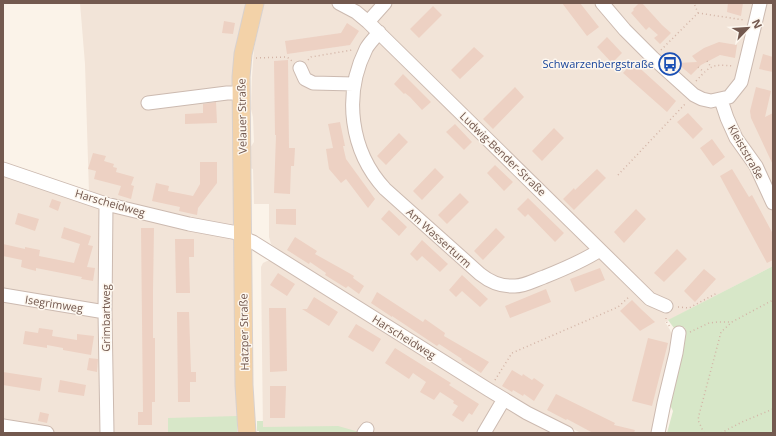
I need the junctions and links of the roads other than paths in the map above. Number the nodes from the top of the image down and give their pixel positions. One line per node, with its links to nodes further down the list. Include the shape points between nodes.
1 (255, 3): 10 (main road, Velauer Straße, via 243,54)
2 (339, 3): 6 (street, Ludwig-Bender-Straße)
3 (385, 3): 6 (street)
4 (602, 3): 11 (street, via 625,30 688,90 702,99)
5 (760, 3): 11 (street, via 741,82 729,97)
6 (368, 22): 7 (street, Ludwig-Bender-Straße)
7 (379, 32): 9 (street, Am Wasserturm, via 367,48); 17 (street, Ludwig-Bender-Straße)
8 (300, 68): 9 (street, via 305,78 313,83)
9 (354, 84): 17 (street, Am Wasserturm, via 352,102 356,137 362,154 379,182 489,281 500,285 526,284 585,260)
10 (241, 93): 12 (street); 16 (main road, Velauer Straße)
11 (721, 100): 14 (street, Kleiststraße, via 736,138 756,166)
12 (148, 103)
13 (3, 169): 15 (street, Harscheidweg)
14 (773, 203)
15 (106, 204): 16 (street, Harscheidweg); 20 (street, Grimbartweg)
16 (243, 234): 22 (street, Harscheidweg); 26 (main road, Hatzper Straße)
17 (600, 250): 19 (street, Ludwig-Bender-Straße, via 650,299)
18 (3, 295): 20 (street, Isegrimweg)
19 (666, 306)
20 (106, 312): 25 (street, Grimbartweg)
21 (679, 333): 29 (street)
22 (504, 399): 27 (street); 28 (street, Harscheidweg)
23 (3, 426): 24 (street)
24 (47, 433)
25 (107, 433)
26 (246, 433)
27 (484, 433)
28 (568, 433)
29 (658, 433)

